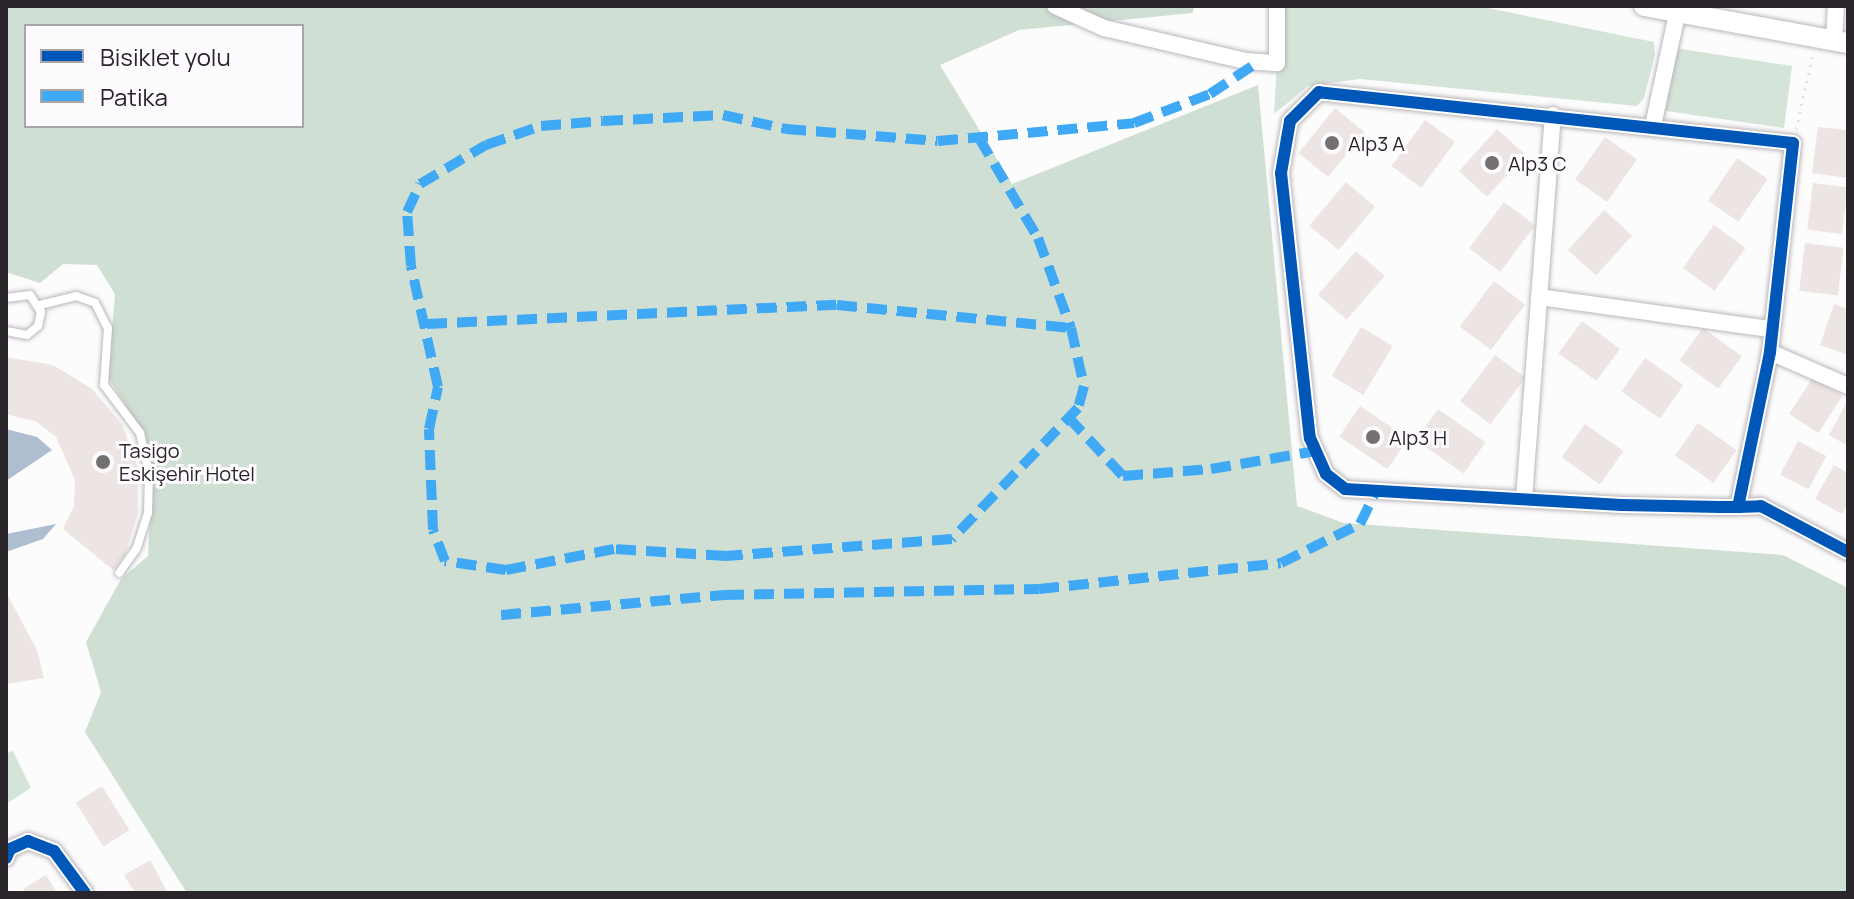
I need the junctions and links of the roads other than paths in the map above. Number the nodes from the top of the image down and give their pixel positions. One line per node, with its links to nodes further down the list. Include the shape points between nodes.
1 (1055, 6): 2 (street, via 1104,28 1246,61 1277,63)
2 (1277, 6)
3 (1644, 6): 5 (street)
4 (1836, 6): 6 (street)
5 (1677, 14): 6 (street); 8 (street)
6 (1833, 42)
7 (1553, 115): 8 (street); 9 (street); 16 (street, via 1319,92 1290,121 1281,173 1310,438 1326,474 1345,489)
8 (1653, 126): 12 (street, via 1793,143)
9 (1539, 297): 12 (street); 16 (street)
10 (6, 298): 11 (lane, via 23,293)
11 (40, 305): 13 (lane, via 41,320 33,331 20,336); 19 (lane, via 76,296 95,303 108,328 104,385 140,433 149,473 148,513 136,549)
12 (1771, 329): 14 (street)
13 (6, 331)
14 (1770, 352): 15 (street); 17 (street)
15 (1848, 386)
16 (1524, 499): 17 (street)
17 (1738, 507): 18 (street, via 1761,506)
18 (1848, 552)
19 (119, 573)
20 (6, 858): 21 (street, via 10,849 28,841 54,851)
21 (85, 893)

